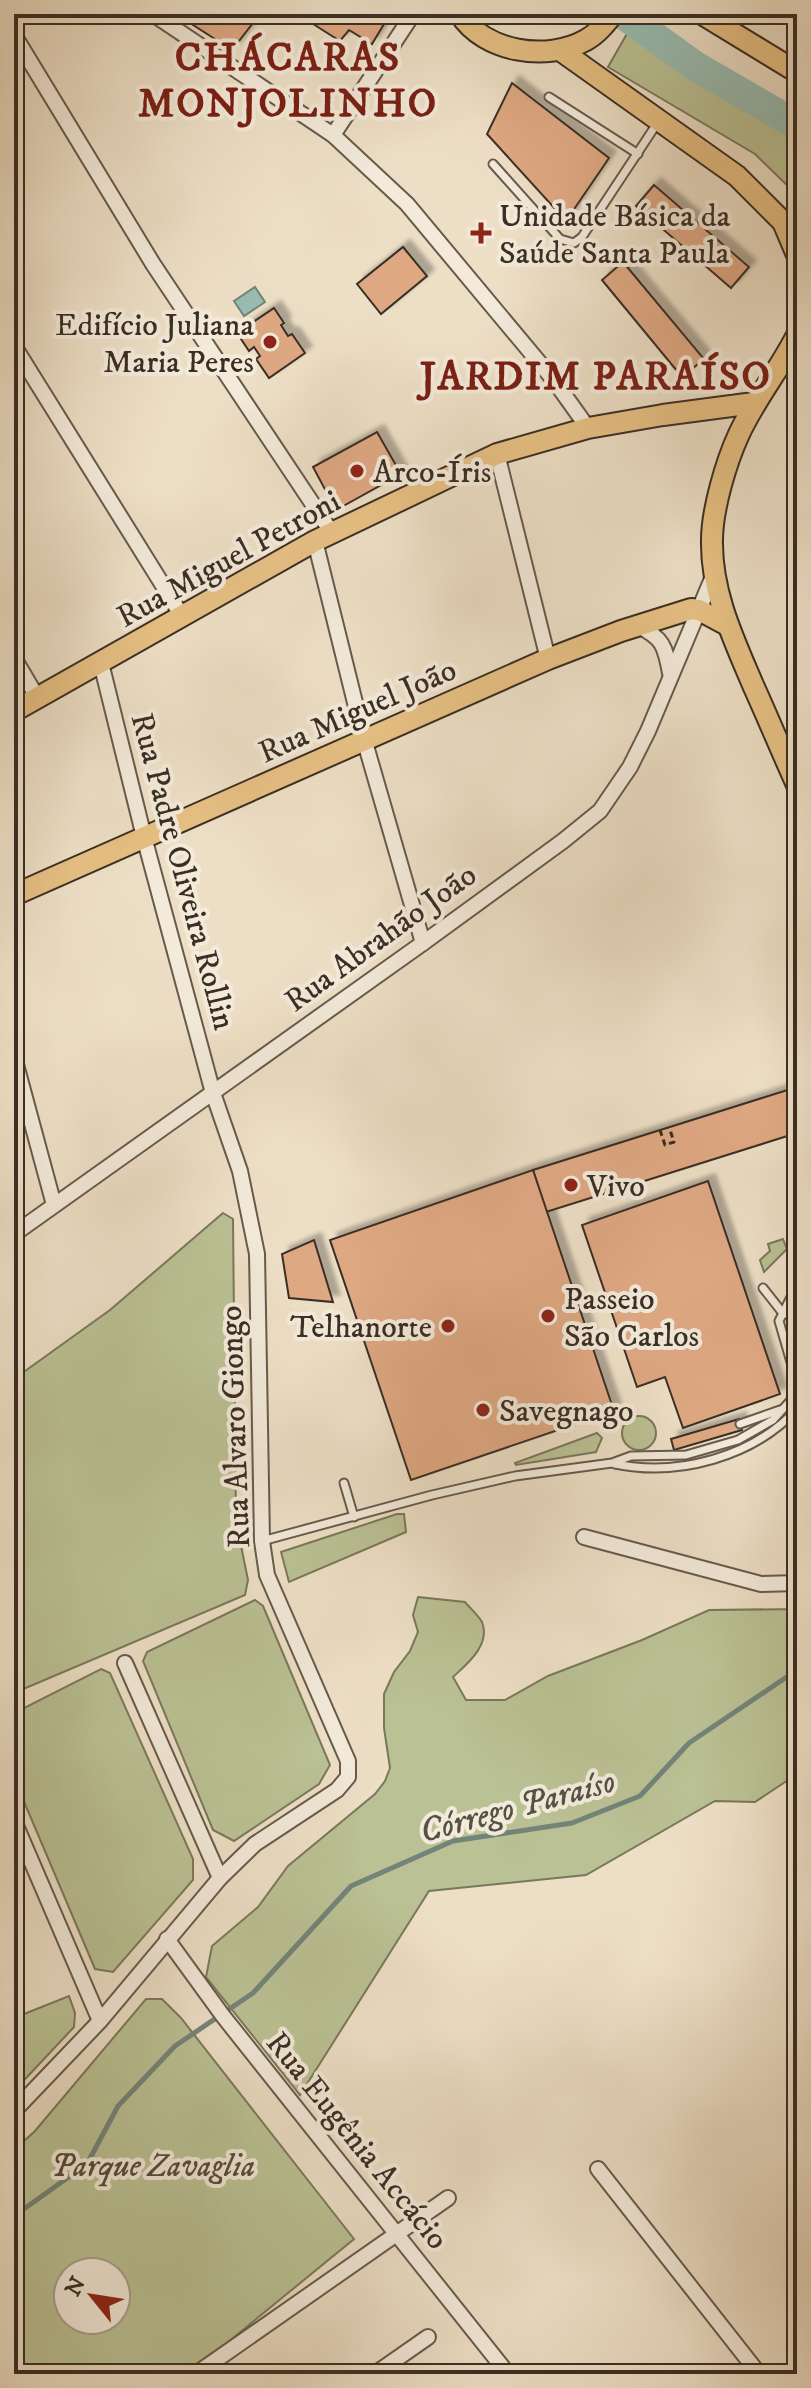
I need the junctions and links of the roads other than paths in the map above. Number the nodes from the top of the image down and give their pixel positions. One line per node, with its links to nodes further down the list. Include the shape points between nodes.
1 (153, 14): 11 (street)
2 (413, 14): 11 (street)
3 (460, 14): 7 (main road, via 483,37 510,48)
4 (613, 14): 7 (main road, via 585,41)
5 (702, 14): 8 (main road)
6 (14, 35): 21 (street)
7 (560, 50): 10 (main road)
8 (797, 72)
9 (549, 97): 12 (lane)
10 (660, 120): 12 (lane); 14 (main road, via 764,200 783,222)
11 (333, 135): 19 (street, via 407,204)
12 (638, 154): 13 (lane, via 574,243 560,239)
13 (493, 164)
14 (797, 255)
15 (797, 335): 17 (main road)
16 (14, 346): 24 (street)
17 (791, 355): 18 (main road)
18 (754, 403): 19 (main road, Rua Miguel Petroni); 22 (main road, via 716,508)
19 (588, 428): 20 (main road, Rua Miguel Petroni)
20 (497, 454): 21 (main road, Rua Miguel Petroni); 28 (street)
21 (323, 537): 24 (main road, Rua Miguel Petroni); 33 (street)
22 (714, 574): 23 (street, Rua Abrahão João); 25 (main road)
23 (699, 610): 25 (main road); 26 (main road, Rua Miguel João); 30 (street, Rua Abrahão João)
24 (182, 616): 29 (main road, Rua Miguel Petroni)
25 (727, 625): 34 (main road)
26 (638, 626): 28 (main road, Rua Miguel João); 30 (street, via 661,641)
27 (14, 658): 31 (street)
28 (548, 659): 33 (main road, Rua Miguel João)
29 (101, 663): 31 (main road, Rua Miguel Petroni); 35 (street, Rua Padre Oliveira Rollin)
30 (671, 673): 37 (street, Rua Abrahão João, via 630,767 600,811)
31 (37, 697): 32 (main road, Rua Miguel Petroni)
32 (14, 711)
33 (364, 739): 35 (main road, Rua Miguel João); 37 (street)
34 (797, 785)
35 (144, 837): 36 (main road, Rua Miguel João); 39 (street, Rua Padre Oliveira Rollin)
36 (14, 895)
37 (423, 943): 39 (street, Rua Abrahão João)
38 (14, 1057): 40 (street)
39 (213, 1093): 40 (street, Rua Abrahão João); 53 (street, Rua Alvaro Giongo, via 240,1171 257,1254)
40 (54, 1205): 41 (street, Rua Abrahão João)
41 (14, 1234)
42 (763, 1288): 44 (lane)
43 (797, 1291): 44 (lane)
44 (782, 1312): 45 (lane); 46 (lane, via 780,1329 795,1376 795,1390)
45 (797, 1319)
46 (784, 1408): 48 (lane); 49 (lane, via 757,1430 722,1446 686,1455 631,1456)
47 (797, 1409): 49 (lane, via 765,1436 721,1458 665,1467)
48 (740, 1424)
49 (612, 1463): 51 (lane, via 515,1476)
50 (344, 1483): 51 (lane)
51 (354, 1517): 53 (lane)
52 (584, 1537): 54 (street, via 761,1584)
53 (262, 1541): 57 (street, Rua Alvaro Giongo, via 267,1575 348,1761 348,1777 337,1790 255,1844)
54 (797, 1583)
55 (125, 1663): 57 (street)
56 (14, 1821): 59 (street)
57 (220, 1878): 58 (street)
58 (167, 1939): 59 (street); 63 (street, Rua Eugênia Accácio)
59 (100, 2021): 60 (street)
60 (14, 2111)
61 (598, 2169): 68 (street)
62 (448, 2198): 63 (street)
63 (396, 2232): 65 (street); 67 (street, Rua Eugênia Accácio)
64 (428, 2337): 66 (street)
65 (196, 2374)
66 (375, 2374)
67 (508, 2374)
68 (759, 2374)

